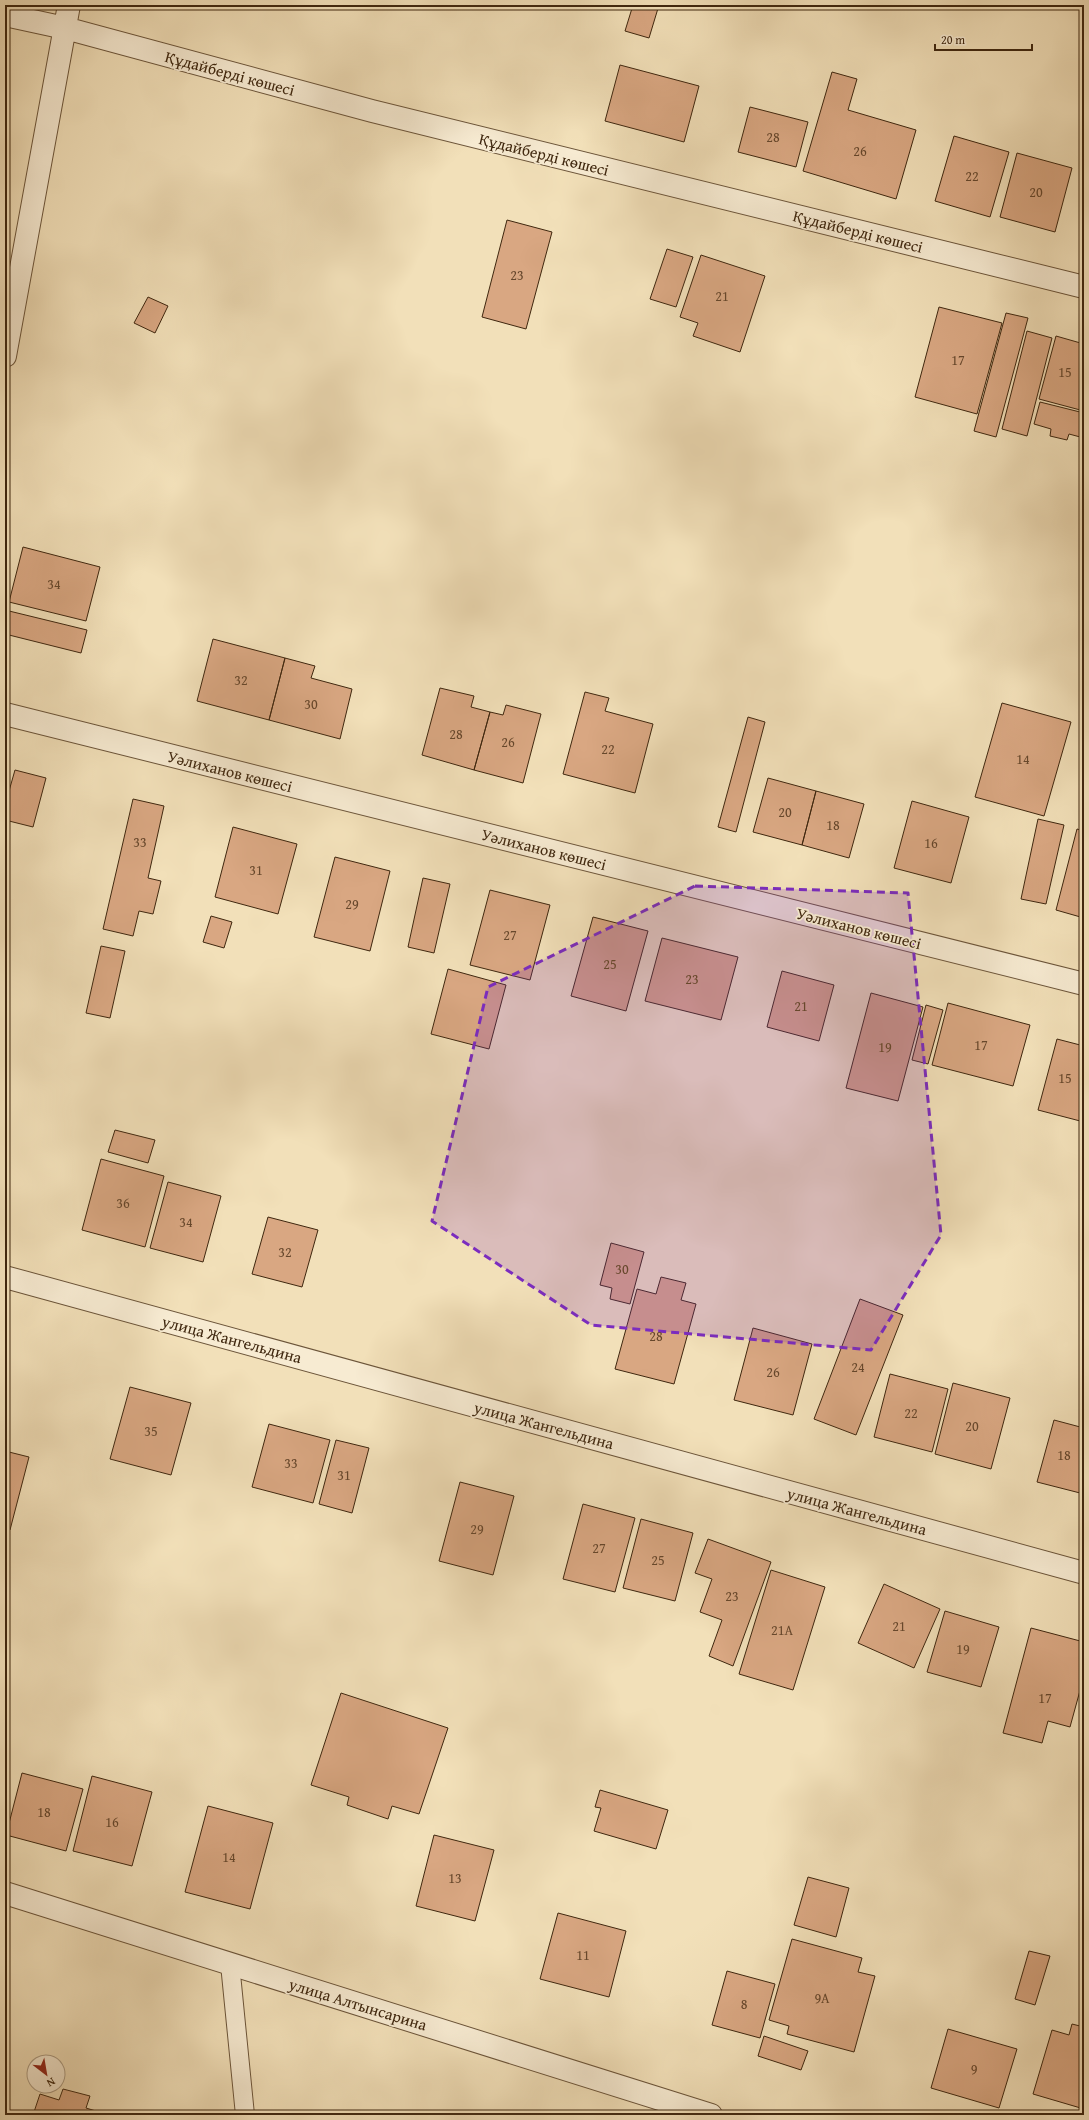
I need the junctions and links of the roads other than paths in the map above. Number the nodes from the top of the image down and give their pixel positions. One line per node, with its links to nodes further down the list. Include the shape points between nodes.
1 (69, 5): 3 (street)
2 (5, 15): 3 (street, Құдайберді көшесі)
3 (64, 28): 4 (street, Құдайберді көшесі, via 372,111); 5 (street)
4 (1084, 287)
5 (5, 356)
6 (5, 714): 7 (street, Уәлиханов көшесі)
7 (1084, 984)
8 (5, 1277): 9 (street, улица Жангельдина)
9 (1084, 1573)
10 (5, 1893): 11 (street, улица Алтынсарина)
11 (230, 1964): 12 (lane); 13 (street, улица Алтынсарина)
12 (245, 2115)
13 (711, 2115)

